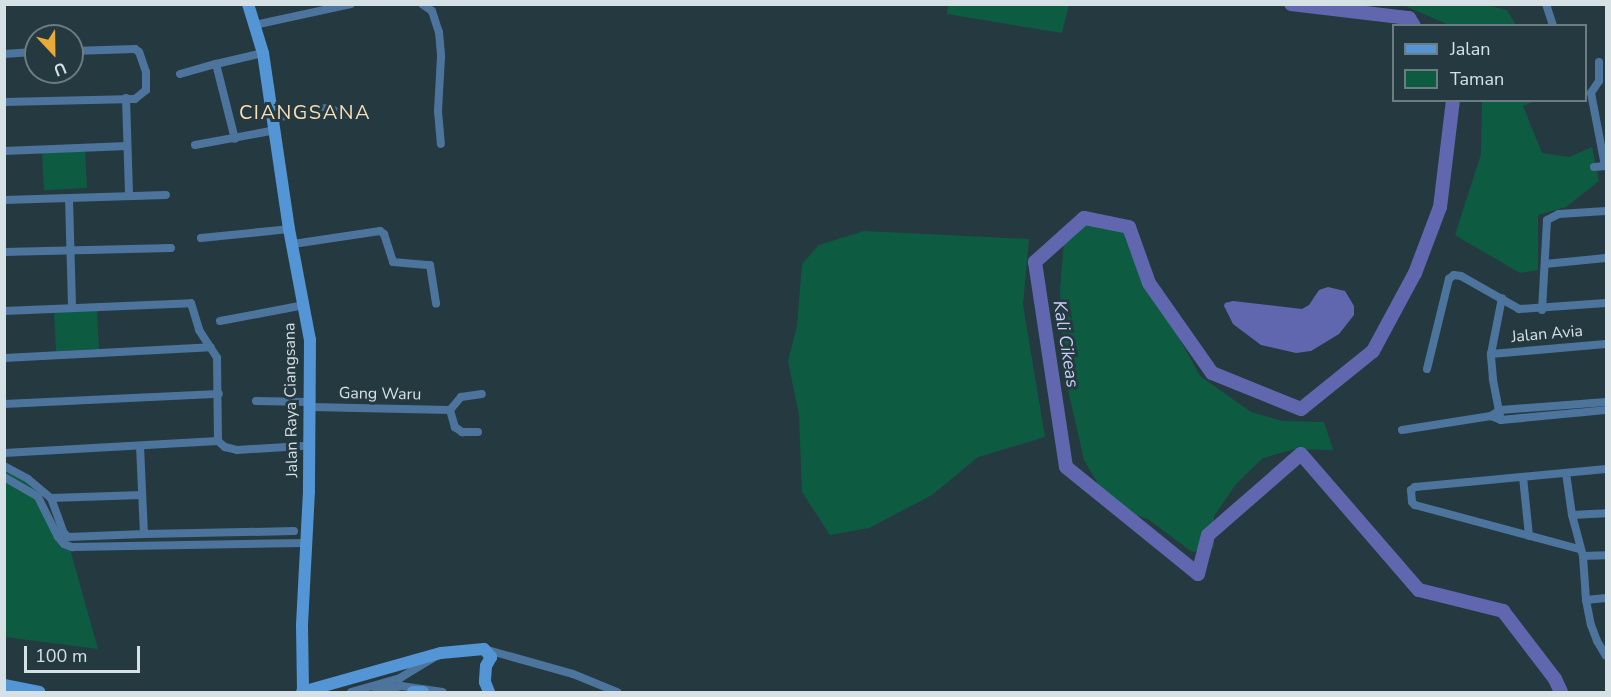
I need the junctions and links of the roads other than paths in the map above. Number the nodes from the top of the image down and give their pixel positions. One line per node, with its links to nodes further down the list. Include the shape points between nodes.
1 (248, 4): 6 (main road, Jalan Raya Ciangsana)
2 (351, 4): 6 (street)
3 (422, 4): 19 (street, via 432,11 440,32)
4 (1546, 4): 5 (street)
5 (1552, 24)
6 (254, 25): 10 (main road, Jalan Raya Ciangsana)
7 (84, 50): 14 (street, via 135,48 139,52 146,72 146,90 135,99)
8 (24, 53): 9 (street)
9 (4, 54)
10 (263, 54): 12 (street); 17 (main road, Jalan Raya Ciangsana)
11 (1599, 62): 23 (street, via 1599,81 1591,93)
12 (216, 64): 13 (street); 18 (street)
13 (180, 74)
14 (126, 98): 15 (street); 21 (street)
15 (4, 102)
16 (355, 117): 17 (street, via 327,108)
17 (275, 124): 18 (street); 30 (main road, Jalan Raya Ciangsana)
18 (235, 139): 20 (street)
19 (441, 144)
20 (195, 145)
21 (127, 146): 22 (street); 26 (street)
22 (4, 151)
23 (1606, 166): 24 (street)
24 (1594, 167)
25 (166, 195): 26 (street)
26 (129, 196): 27 (street)
27 (69, 198): 28 (street); 35 (street)
28 (4, 200)
29 (1606, 211): 37 (street, via 1559,214 1547,220)
30 (289, 229): 31 (street); 32 (main road, Jalan Raya Ciangsana)
31 (201, 238)
32 (293, 244): 40 (street, via 380,231 393,262 430,265); 41 (main road, Jalan Raya Ciangsana)
33 (171, 248): 35 (street)
34 (4, 252): 35 (street)
35 (70, 252): 42 (street)
36 (1606, 258): 37 (street)
37 (1545, 264): 43 (street)
38 (1502, 298): 43 (street, via 1519,309); 48 (street); 50 (street, via 1459,275 1452,276)
39 (1606, 303): 43 (street)
40 (436, 304)
41 (305, 306): 45 (street); 55 (main road, Jalan Raya Ciangsana, via 310,340)
42 (72, 308): 44 (street); 47 (street, via 191,303 199,330)
43 (1542, 310)
44 (4, 311)
45 (220, 321)
46 (1606, 344): 48 (street, Jalan Avia)
47 (211, 347): 49 (street); 51 (street, via 217,358)
48 (1491, 354): 58 (street)
49 (4, 358)
50 (1427, 369)
51 (219, 394): 54 (street); 61 (street)
52 (482, 394): 57 (street, via 461,397)
53 (256, 401): 55 (street, Gang Waru)
54 (4, 404)
55 (310, 405): 57 (street, Gang Waru); 77 (main road, Jalan Raya Ciangsana)
56 (1602, 407): 58 (street)
57 (450, 410): 60 (street, via 455,427 462,432)
58 (1500, 415): 59 (street)
59 (1401, 430)
60 (478, 432)
61 (218, 441): 62 (street); 63 (street, via 237,450)
62 (140, 446): 64 (street); 70 (street)
63 (303, 446)
64 (4, 453)
65 (4, 466): 71 (street)
66 (1606, 469): 67 (street)
67 (1566, 473): 69 (street); 73 (street)
68 (4, 477): 77 (street, via 33,492 58,537 72,547)
69 (1523, 477): 76 (street); 76 (street, via 1415,487 1411,490 1412,502)
70 (142, 495): 71 (street); 75 (street)
71 (51, 498): 75 (street, via 68,537)
72 (1606, 513): 73 (street)
73 (1572, 515): 78 (street)
74 (294, 531): 75 (street)
75 (144, 534)
76 (1529, 537): 78 (street)
77 (307, 543): 89 (main road, Jalan Raya Ciangsana)
78 (1581, 553): 79 (street); 81 (street)
79 (1606, 555)
80 (1606, 598): 81 (street)
81 (1586, 600): 83 (street)
82 (1606, 640): 83 (street)
83 (1597, 641): 86 (street)
84 (441, 653): 85 (main road); 88 (main road); 91 (street, via 400,678)
85 (492, 653): 96 (main road, via 486,666); 97 (street, via 573,674)
86 (1606, 656)
87 (4, 685): 90 (main road)
88 (320, 690): 89 (main road)
89 (303, 692)
90 (39, 693)
91 (351, 693)
92 (376, 693): 95 (street, via 414,686)
93 (413, 693): 94 (main road)
94 (423, 693)
95 (443, 693)
96 (489, 693)
97 (617, 693)

